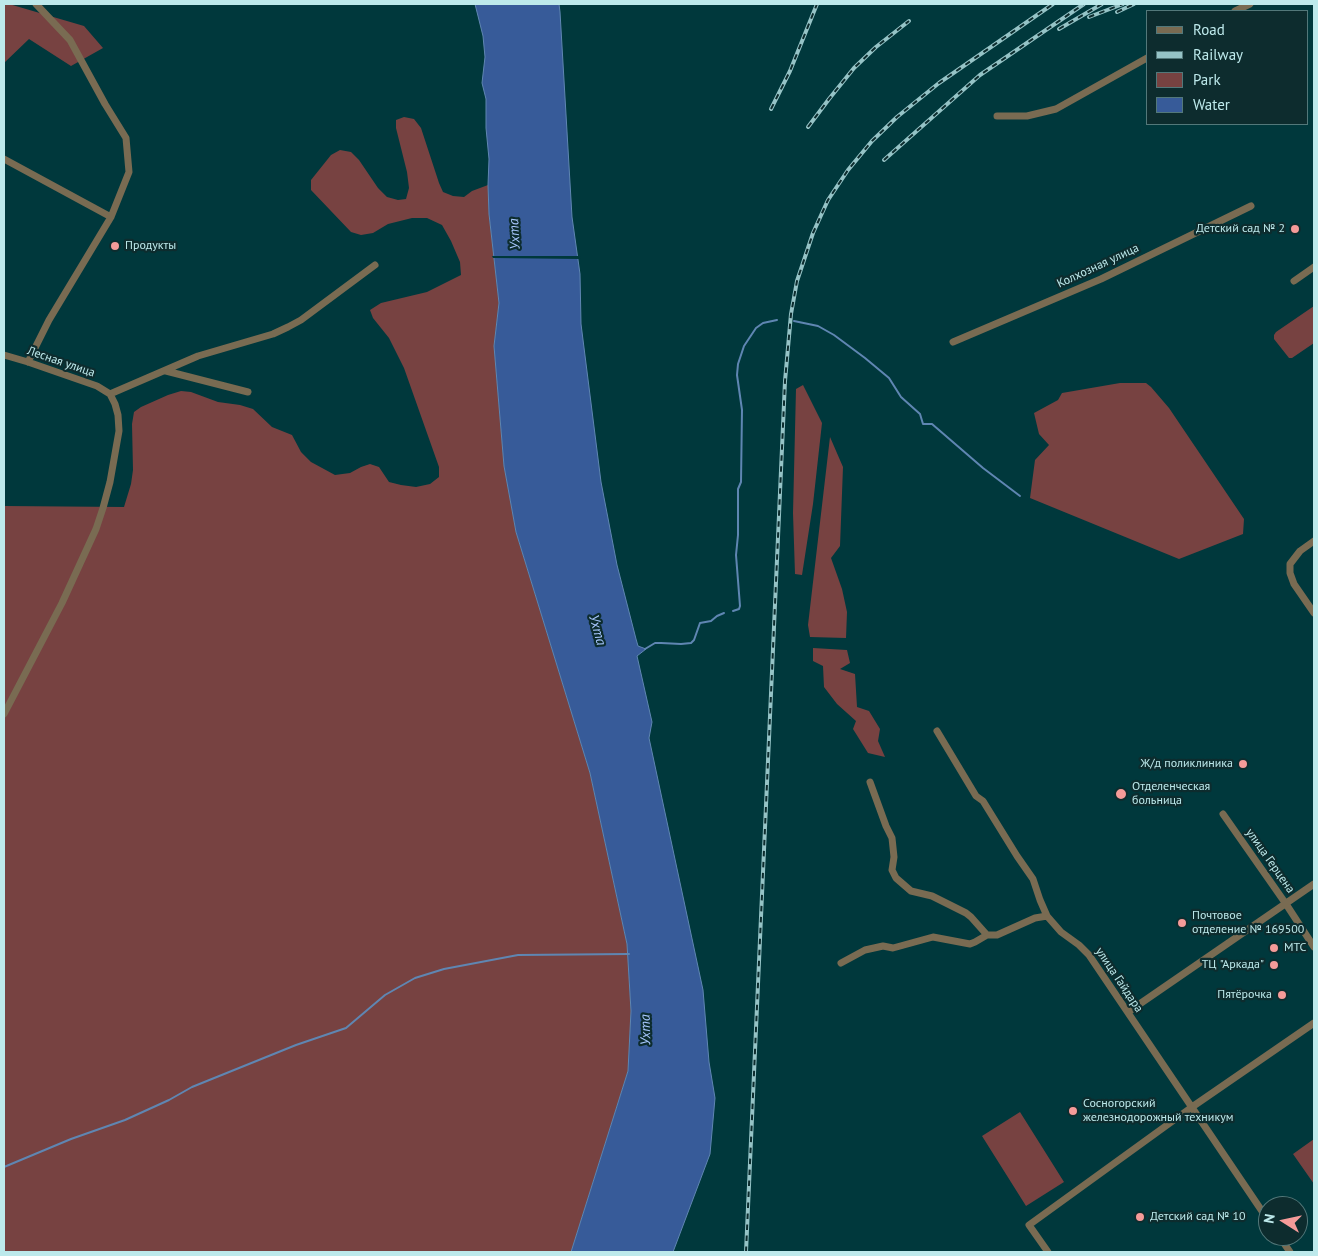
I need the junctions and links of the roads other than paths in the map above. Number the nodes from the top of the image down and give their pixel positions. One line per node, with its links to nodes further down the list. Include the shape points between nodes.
1 (36, 4): 8 (street, via 70,40 126,138 129,172)
2 (1250, 4): 3 (street)
3 (1237, 10)
4 (1146, 59): 5 (street, via 1056,109 1028,116)
5 (997, 116)
6 (4, 159): 8 (street)
7 (1251, 206): 12 (street, Колхозная улица, via 1101,279)
8 (111, 217): 14 (street, via 48,320)
9 (375, 265): 15 (street, via 288,327 198,356)
10 (1314, 266): 11 (street)
11 (1294, 281)
12 (953, 342)
13 (4, 355): 14 (street, Лесная улица)
14 (28, 362): 17 (street, Лесная улица, via 97,386)
15 (166, 371): 16 (street); 17 (street)
16 (248, 392)
17 (110, 394): 20 (street, via 118,415 119,430 103,508 85,556)
18 (1314, 541): 19 (street, via 1290,564 1294,584)
19 (1314, 613)
20 (4, 714)
21 (937, 731): 26 (street, улица Гайдара, via 976,796 983,800 1033,878)
22 (870, 782): 27 (street, via 892,838 892,870 896,878 911,891 932,896 966,913)
23 (1223, 814): 25 (street, улица Герцена)
24 (1314, 884): 25 (street)
25 (1286, 904): 28 (street, улица Герцена); 30 (street)
26 (1048, 916): 27 (street, via 1035,918 998,935); 30 (street, улица Гайдара, via 1061,932 1089,955)
27 (986, 935): 29 (street, via 970,944 933,937 893,948 883,946 865,950)
28 (1314, 947)
29 (841, 963)
30 (1128, 1012): 32 (street, улица Гайдара)
31 (1314, 1023): 32 (street)
32 (1192, 1107): 33 (street, улица Гайдара); 34 (street, via 1029,1224)
33 (1258, 1205)
34 (1048, 1252)

